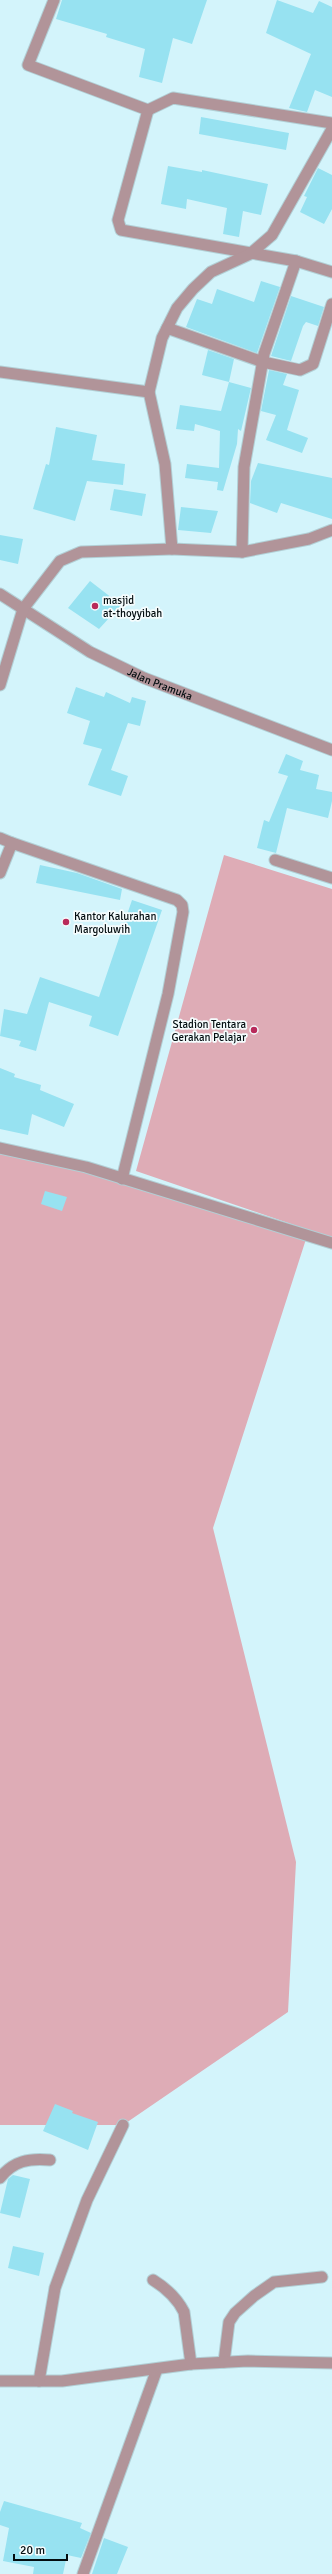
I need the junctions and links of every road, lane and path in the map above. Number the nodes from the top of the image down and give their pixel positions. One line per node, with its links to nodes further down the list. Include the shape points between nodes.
1 (54, 0): 2 (street, via 28,65)
2 (148, 110): 3 (street, via 173,98); 5 (street, via 118,220 121,230)
3 (332, 123)
4 (332, 129): 5 (street, via 272,235)
5 (250, 254): 6 (street); 9 (street, via 211,272 177,308)
6 (296, 261): 7 (street); 10 (street)
7 (332, 272)
8 (332, 304): 10 (street, via 313,364 300,370)
9 (167, 328): 10 (street); 12 (street, via 162,338)
10 (262, 362): 15 (street, via 244,467)
11 (0, 372): 12 (street)
12 (149, 392): 14 (street, via 165,464)
13 (332, 530): 15 (street, via 309,540)
14 (172, 549): 15 (street); 17 (street, via 81,552 68,556 60,561)
15 (242, 552)
16 (0, 594): 17 (street, Jalan Pramuka)
17 (23, 609): 18 (street); 19 (street, Jalan Pramuka, via 90,652 144,678)
18 (0, 685)
19 (332, 750)
20 (0, 838): 21 (street)
21 (12, 843): 23 (street); 26 (street, via 177,900 182,905 183,912 168,994)
22 (275, 860): 24 (street)
23 (0, 872)
24 (332, 878)
25 (0, 1148): 26 (street, via 86,1167)
26 (122, 1179): 27 (street)
27 (332, 1243)
28 (123, 2125): 38 (street, via 87,2200 55,2288)
29 (50, 2160): 30 (street, via 35,2159 16,2163)
30 (0, 2178)
31 (322, 2277): 33 (street, via 274,2282 234,2313 229,2322)
32 (153, 2280): 35 (street, via 180,2304 184,2312)
33 (224, 2362): 34 (street); 35 (street)
34 (332, 2362)
35 (191, 2364): 36 (street)
36 (157, 2369): 38 (street, via 62,2381); 39 (street)
37 (0, 2381): 38 (street)
38 (39, 2381)
39 (83, 2574)

